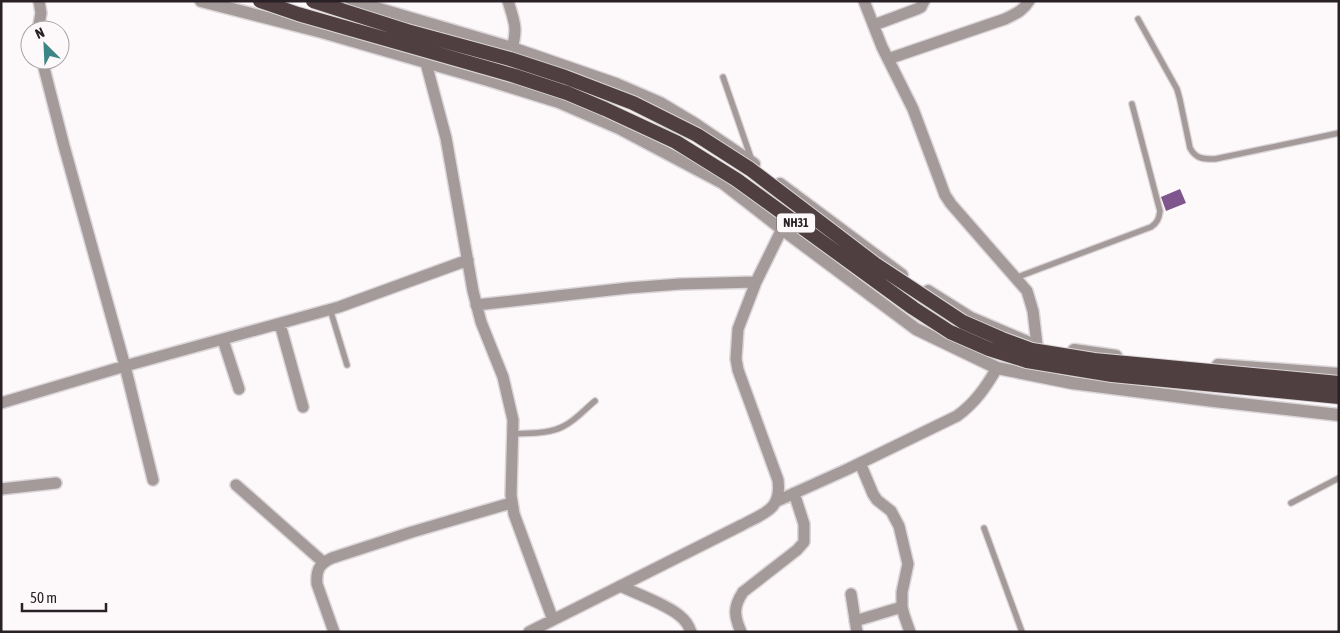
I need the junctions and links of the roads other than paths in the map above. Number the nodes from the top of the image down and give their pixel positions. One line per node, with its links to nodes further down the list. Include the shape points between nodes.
1 (39, 1): 11 (street)
2 (201, 1): 15 (street)
3 (260, 1): 37 (highway, NH31, bridge, via 567,93 676,142 738,180 913,308 950,332 989,350 1027,361 1112,375)
4 (313, 1): 35 (highway, NH31, bridge, via 510,59 633,103 697,135 750,169 875,264 963,322 1002,339 1032,350 1094,360)
5 (352, 1): 13 (street)
6 (508, 1): 13 (street, via 516,28)
7 (864, 1): 12 (street)
8 (1029, 1): 14 (street, via 1025,8 1005,19)
9 (927, 2): 12 (street)
10 (1138, 19): 19 (lane, via 1176,89 1190,148 1197,158 1215,160)
11 (40, 20)
12 (874, 27): 14 (street)
13 (512, 48): 20 (street, via 616,84 660,104)
14 (888, 59): 24 (street, via 916,116 945,195)
15 (426, 63): 22 (street, via 559,102 619,128 723,183); 23 (street, via 446,138)
16 (45, 70): 32 (street)
17 (723, 77): 20 (lane)
18 (1132, 104): 24 (lane, via 1160,211 1156,224)
19 (1339, 133)
20 (752, 162): 21 (street)
21 (793, 193): 22 (street); 30 (street, via 904,276 971,318)
22 (782, 229): 25 (street); 33 (street, via 916,329)
23 (468, 260): 26 (street); 27 (street)
24 (1015, 278): 30 (street, via 1031,300)
25 (756, 282): 26 (street, via 628,288); 50 (street, via 738,329 736,358 778,480 780,491)
26 (476, 305): 42 (street, via 507,390)
27 (330, 309): 28 (street); 31 (lane)
28 (280, 324): 29 (street); 40 (street)
29 (223, 340): 32 (street); 36 (street)
30 (1037, 346): 34 (street, via 1150,360)
31 (348, 365)
32 (125, 366): 39 (street); 45 (street)
33 (997, 368): 41 (street, via 1072,383); 43 (street, via 979,396 957,416)
34 (1339, 374)
35 (1339, 383)
36 (239, 389)
37 (1339, 397)
38 (595, 400): 42 (lane, via 563,427)
39 (1, 403)
40 (303, 407)
41 (1339, 415)
42 (513, 434): 51 (street)
43 (860, 463): 49 (street); 57 (street, via 873,494 891,511 899,526 908,564)
44 (1339, 478): 52 (lane)
45 (154, 480)
46 (56, 483): 48 (street)
47 (236, 485): 54 (street)
48 (1, 489)
49 (794, 493): 50 (street); 63 (street, via 804,524 804,542 736,601 737,623)
50 (776, 501): 55 (street, via 763,514)
51 (511, 503): 54 (street); 58 (street)
52 (1291, 503)
53 (984, 528): 65 (lane)
54 (323, 562): 60 (street, via 316,576 317,584)
55 (620, 586): 58 (street); 62 (street, via 672,610 687,622)
56 (851, 594): 59 (street)
57 (902, 607): 59 (street); 64 (street)
58 (552, 620): 61 (street)
59 (856, 626)
60 (334, 632)
61 (530, 632)
62 (691, 632)
63 (741, 632)
64 (910, 632)
65 (1022, 632)

